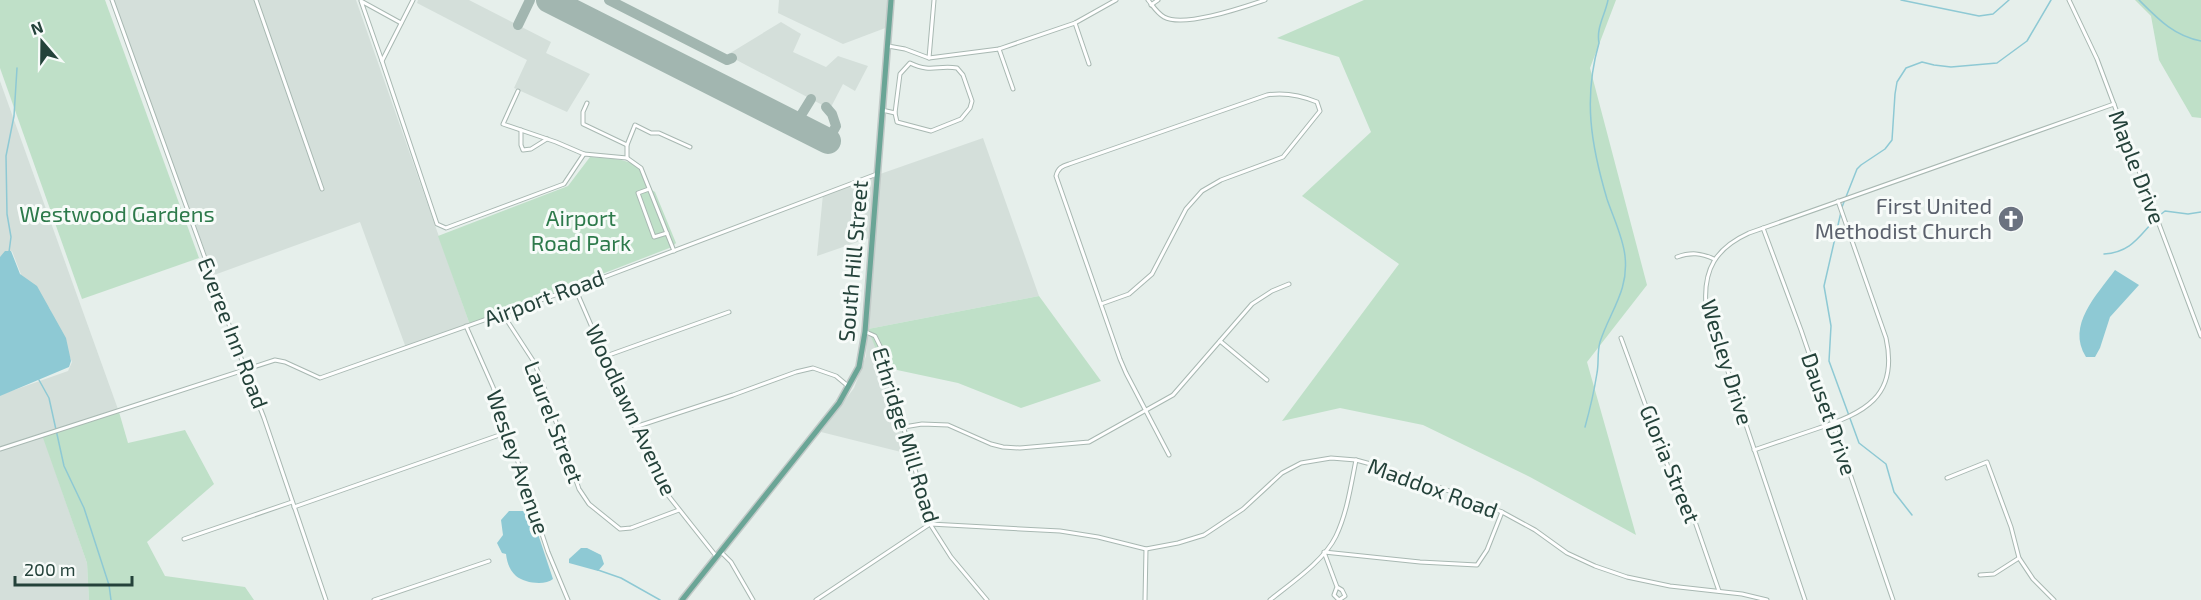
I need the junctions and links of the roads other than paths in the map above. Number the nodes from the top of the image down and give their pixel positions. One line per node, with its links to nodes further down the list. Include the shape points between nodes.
1 (112, 0): 51 (street, Everee Inn Road)
2 (256, 0): 32 (street)
3 (413, 0): 12 (street)
4 (891, 0): 14 (main road, South Hill Street)
5 (934, 0): 16 (street)
6 (1116, 0): 13 (street)
7 (1148, 0): 11 (street)
8 (1158, 0): 11 (street)
9 (1265, 0): 11 (street, via 1197,18 1170,19)
10 (2069, 0): 22 (street, Maple Drive)
11 (1152, 5)
12 (401, 23): 17 (street); 17 (street, via 361,1)
13 (1075, 23): 15 (street); 18 (street)
14 (888, 46): 16 (street); 23 (main road, South Hill Street)
15 (999, 49): 16 (street); 19 (street)
16 (929, 58)
17 (382, 61): 29 (street, via 437,224 446,228 564,184)
18 (1089, 64)
19 (1013, 88)
20 (518, 91): 25 (street, via 503,124)
21 (587, 104): 27 (street, via 583,124)
22 (2114, 104): 34 (street); 47 (street, Maple Drive)
23 (882, 110): 24 (street); 31 (main road, South Hill Street)
24 (895, 113): 24 (street, via 897,122 931,131 960,119 972,101 957,68 931,70 910,63 900,74)
25 (521, 130): 26 (street); 26 (street, via 524,150)
26 (547, 139): 29 (street)
27 (627, 145): 28 (street, via 635,125); 30 (street)
28 (690, 147)
29 (584, 154): 30 (street)
30 (627, 159): 33 (street, via 641,168)
31 (877, 174): 37 (street, Airport Road); 46 (main road, South Hill Street)
32 (322, 189)
33 (649, 189): 36 (street); 36 (street, via 638,193 654,237)
34 (1838, 201): 35 (street); 55 (street, via 1886,338 1889,358 1884,383 1874,400 1857,414)
35 (1763, 228): 39 (street, via 1731,242); 55 (street, Dauset Drive)
36 (667, 233): 37 (street)
37 (674, 251): 41 (street, Airport Road)
38 (1677, 257): 39 (street, via 1691,253)
39 (1714, 259): 60 (street, Wesley Drive, via 1706,284 1706,306)
40 (1289, 284): 49 (street, via 1259,298)
41 (575, 288): 43 (street, Airport Road); 50 (street, Woodlawn Avenue)
42 (1101, 304): 42 (street, via 1056,176 1061,167 1267,95 1297,95 1317,102 1320,111 1289,152 1202,191 1186,209 1152,274 1129,294); 54 (street, via 1125,373)
43 (506, 312): 45 (street, Airport Road); 65 (street, Laurel Street, via 507,322 534,362 579,489 589,504 620,529)
44 (729, 312): 50 (street)
45 (466, 326): 51 (street, Airport Road, via 320,378 275,360); 58 (street, Wesley Avenue)
46 (866, 332): 53 (main road, South Hill Street, via 859,367); 57 (street, Ethridge Mill Road, via 875,336 884,352)
47 (2201, 336)
48 (1621, 338): 76 (street, Gloria Street, via 1674,486 1691,510)
49 (1220, 341): 52 (street); 54 (street, via 1182,387)
50 (606, 356): 56 (street, Woodlawn Avenue)
51 (244, 369): 59 (street, Airport Road); 64 (street, Everee Inn Road)
52 (1267, 380)
53 (849, 387): 56 (street, via 836,376 813,368); 71 (main road, South Hill Street)
54 (1145, 412): 57 (street, via 1089,442 1062,445 1003,447 948,425); 61 (street)
55 (1832, 424): 60 (street); 89 (street, Dauset Drive)
56 (635, 427): 65 (street, Woodlawn Avenue, via 667,494)
57 (904, 427): 67 (street, Ethridge Mill Road)
58 (508, 432): 64 (street); 80 (street, Wesley Avenue)
59 (0, 449)
60 (1754, 450): 88 (street, Wesley Drive)
61 (1169, 455)
62 (1356, 460): 66 (street, Maddox Road); 69 (street, Maddox Road, via 1331,458 1301,463 1282,473 1243,509 1204,535); 70 (street, via 1335,537)
63 (1947, 478): 72 (street, via 1987,462)
64 (293, 504): 68 (street); 78 (street, Everee Inn Road)
65 (679, 510): 71 (street, Woodlawn Avenue)
66 (1502, 512): 70 (street, via 1477,565); 76 (street, Maddox Road, via 1594,566 1670,586)
67 (930, 524): 69 (street, Maddox Road, via 1060,531); 83 (street); 84 (street, Ethridge Mill Road)
68 (184, 539)
69 (1146, 549): 85 (street)
70 (1324, 552): 75 (street); 86 (street)
71 (719, 554): 81 (main road, South Hill Street); 82 (street, Woodlawn Avenue, via 731,562)
72 (2019, 558): 74 (street, via 1994,574); 90 (street)
73 (489, 561): 79 (street)
74 (1980, 576)
75 (1336, 587)
76 (1719, 591): 77 (street, Maddox Road)
77 (1761, 599): 87 (street, Maddox Road)
78 (326, 600)
79 (374, 600)
80 (568, 600)
81 (682, 600)
82 (753, 600)
83 (816, 600)
84 (987, 600)
85 (1145, 600)
86 (1270, 600)
87 (1767, 600)
88 (1805, 600)
89 (1893, 600)
90 (2054, 600)

